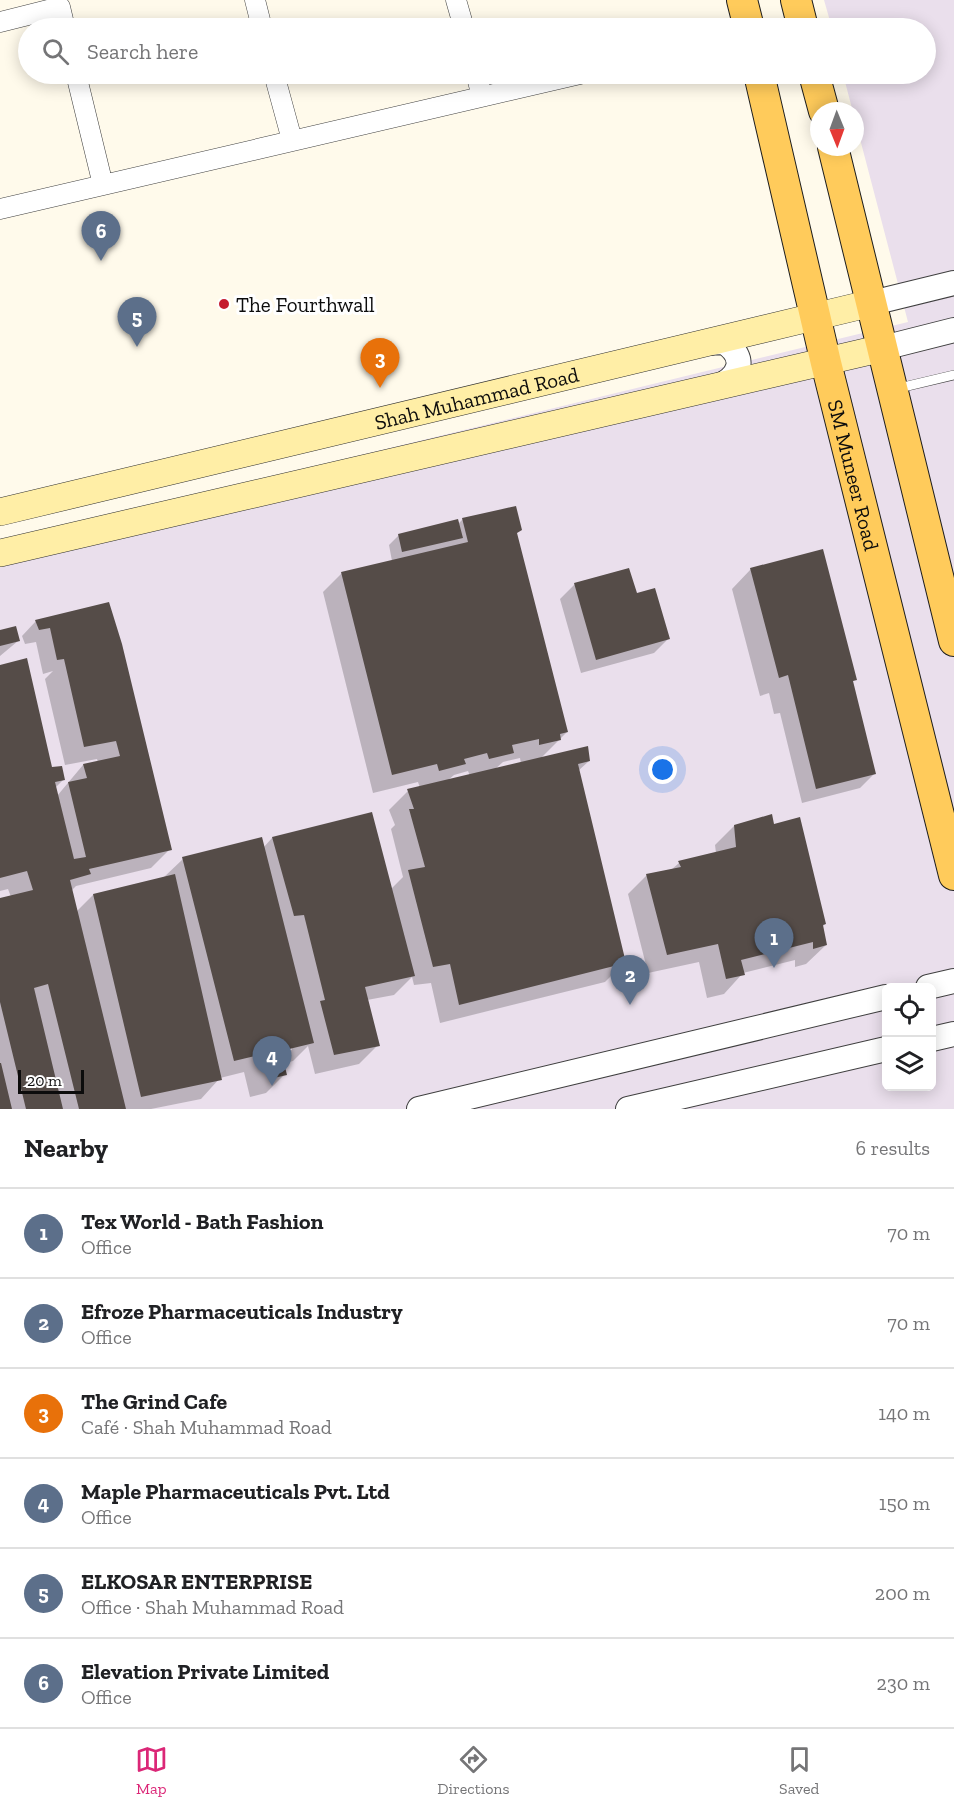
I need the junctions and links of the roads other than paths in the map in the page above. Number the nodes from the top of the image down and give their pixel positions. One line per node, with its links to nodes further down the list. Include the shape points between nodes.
1 (255, 0): 6 (street)
2 (456, 0): 7 (street)
3 (742, 0): 8 (main road)
4 (796, 0): 9 (main road)
5 (63, 18): 10 (street, via 60,7)
6 (260, 18)
7 (461, 18)
8 (746, 18)
9 (800, 18)
10 (0, 22)
11 (78, 84): 21 (street)
12 (277, 84): 19 (street)
13 (479, 84): 17 (street)
14 (535, 84): 17 (street)
15 (761, 84): 25 (main road, SM Muneer Road)
16 (817, 84): 18 (main road)
17 (482, 96): 19 (street)
18 (822, 102)
19 (291, 140): 21 (street)
20 (835, 156): 24 (main road)
21 (103, 185): 22 (street)
22 (0, 210)
23 (954, 283): 24 (street, Shah Muhammad Road)
24 (872, 303): 25 (main road, Shah Muhammad Road); 28 (main road)
25 (816, 316): 27 (main road, Shah Muhammad Road); 29 (main road, SM Muneer Road)
26 (954, 330): 28 (street, Shah Muhammad Road)
27 (701, 344): 31 (street, via 724,342 736,352 736,375); 33 (main road, Shah Muhammad Road)
28 (882, 348): 29 (main road, Shah Muhammad Road); 32 (main road)
29 (826, 363): 31 (main road, Shah Muhammad Road); 36 (main road, SM Muneer Road)
30 (954, 375): 32 (lane)
31 (717, 387): 34 (main road, Shah Muhammad Road)
32 (893, 390): 35 (main road)
33 (0, 512)
34 (0, 553)
35 (954, 641)
36 (954, 875)
37 (954, 981): 38 (street)
38 (936, 985)
39 (882, 998): 43 (street)
40 (954, 1034): 41 (street)
41 (936, 1038)
42 (882, 1050): 45 (street)
43 (488, 1101): 44 (street)
44 (418, 1109)
45 (628, 1109)

